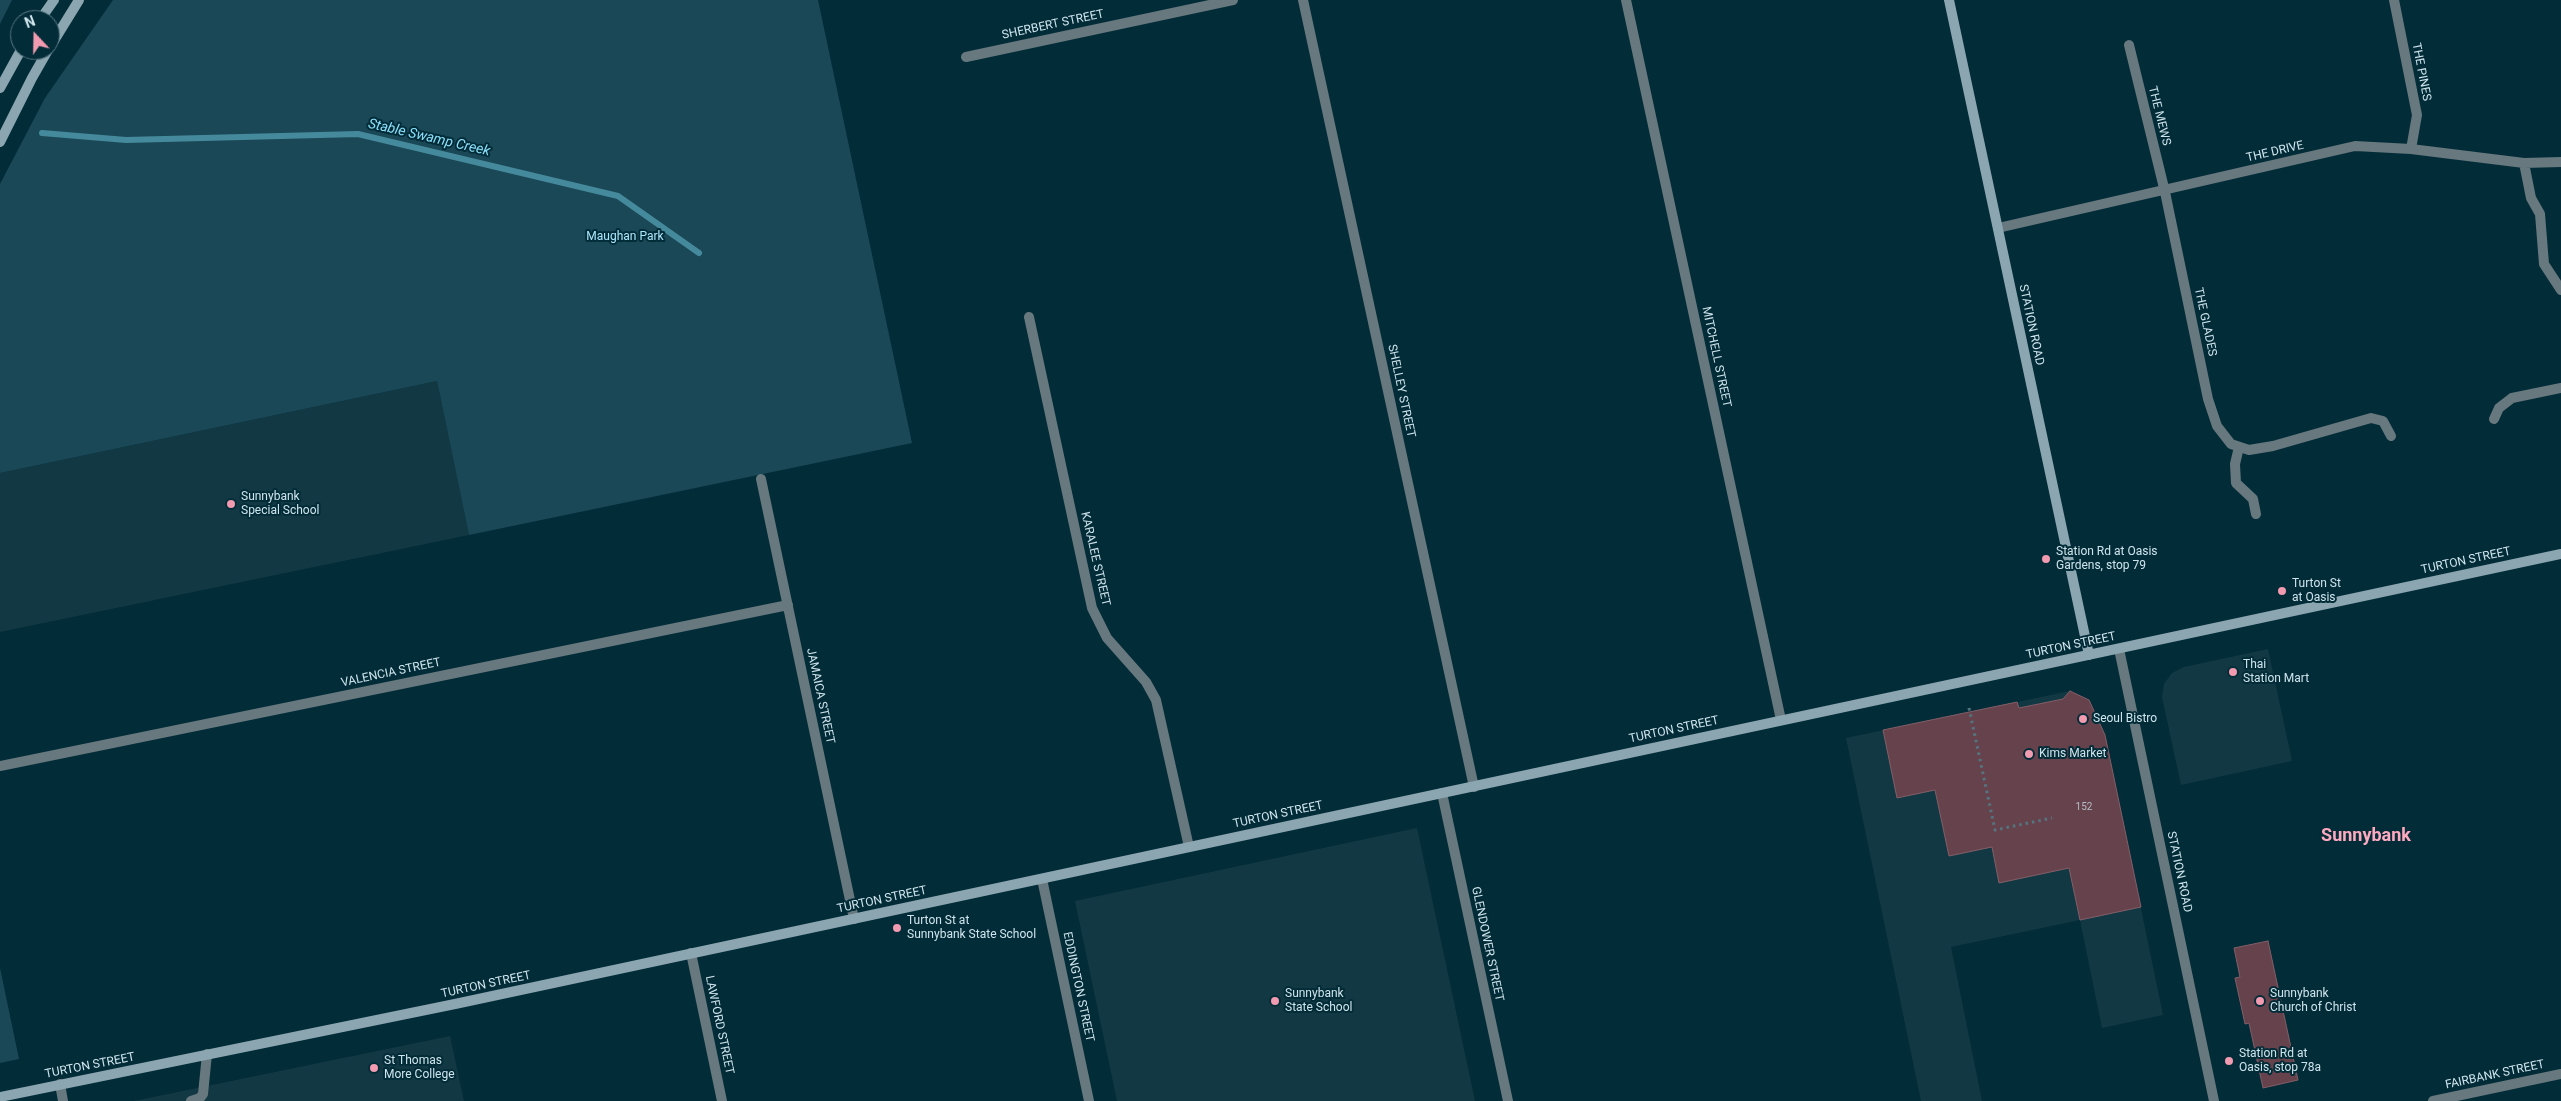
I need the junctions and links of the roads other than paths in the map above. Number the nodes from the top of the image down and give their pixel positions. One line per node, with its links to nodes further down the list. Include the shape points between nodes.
1 (79, 0): 7 (street)
2 (1233, 0): 9 (street, SHERBERT STREET)
3 (1303, 0): 33 (street, SHELLEY STREET)
4 (1626, 0): 31 (street, MITCHELL STREET)
5 (1949, 0): 18 (street, STATION ROAD)
6 (2394, 0): 14 (street, THE PINES, via 2417,115)
7 (60, 31)
8 (2129, 45): 17 (street, THE MEWS)
9 (966, 57)
10 (15, 60): 12 (street)
11 (43, 60): 13 (street)
12 (0, 88)
13 (0, 142)
14 (2411, 149): 16 (street, THE DRIVE); 17 (street, THE DRIVE, via 2355,146)
15 (2561, 162): 16 (street, THE DRIVE)
16 (2524, 163): 19 (street, via 2531,198 2540,214 2544,264)
17 (2165, 192): 18 (street, THE DRIVE); 24 (street, THE GLADES, via 2208,399 2217,426 2231,444)
18 (1998, 228): 30 (street, STATION ROAD)
19 (2561, 290)
20 (1029, 317): 35 (street, KARALEE STREET, via 1092,608 1107,638 1146,682 1156,700)
21 (2561, 388): 22 (street, via 2512,398 2499,408)
22 (2494, 419)
23 (2392, 436): 24 (street, via 2384,421 2371,418 2272,446 2249,450)
24 (2239, 446): 26 (street, via 2234,464 2236,483 2252,499)
25 (761, 479): 28 (street, JAMAICA STREET)
26 (2256, 514)
27 (2561, 554): 29 (street, TURTON STREET)
28 (788, 605): 32 (street, VALENCIA STREET); 37 (street, JAMAICA STREET)
29 (2119, 649): 30 (street, TURTON STREET); 48 (street, STATION ROAD)
30 (2089, 655): 31 (street, TURTON STREET)
31 (1780, 720): 33 (street, TURTON STREET)
32 (0, 766)
33 (1474, 787): 34 (street, TURTON STREET)
34 (1442, 793): 35 (street, TURTON STREET); 47 (street, GLENDOWER STREET)
35 (1188, 847): 36 (street, TURTON STREET)
36 (1042, 879): 37 (street, TURTON STREET); 46 (street, EDDINGTON STREET)
37 (854, 919): 38 (street, TURTON STREET)
38 (691, 953): 39 (street, TURTON STREET); 45 (street, LAWFORD STREET)
39 (208, 1054): 41 (street, TURTON STREET); 44 (street, via 203,1094)
40 (2561, 1074): 49 (street, FAIRBANK STREET)
41 (60, 1084): 42 (street, TURTON STREET); 43 (street)
42 (0, 1097)
43 (63, 1101)
44 (191, 1101)
45 (722, 1101)
46 (1089, 1101)
47 (1508, 1101)
48 (2214, 1101)
49 (2433, 1101)

